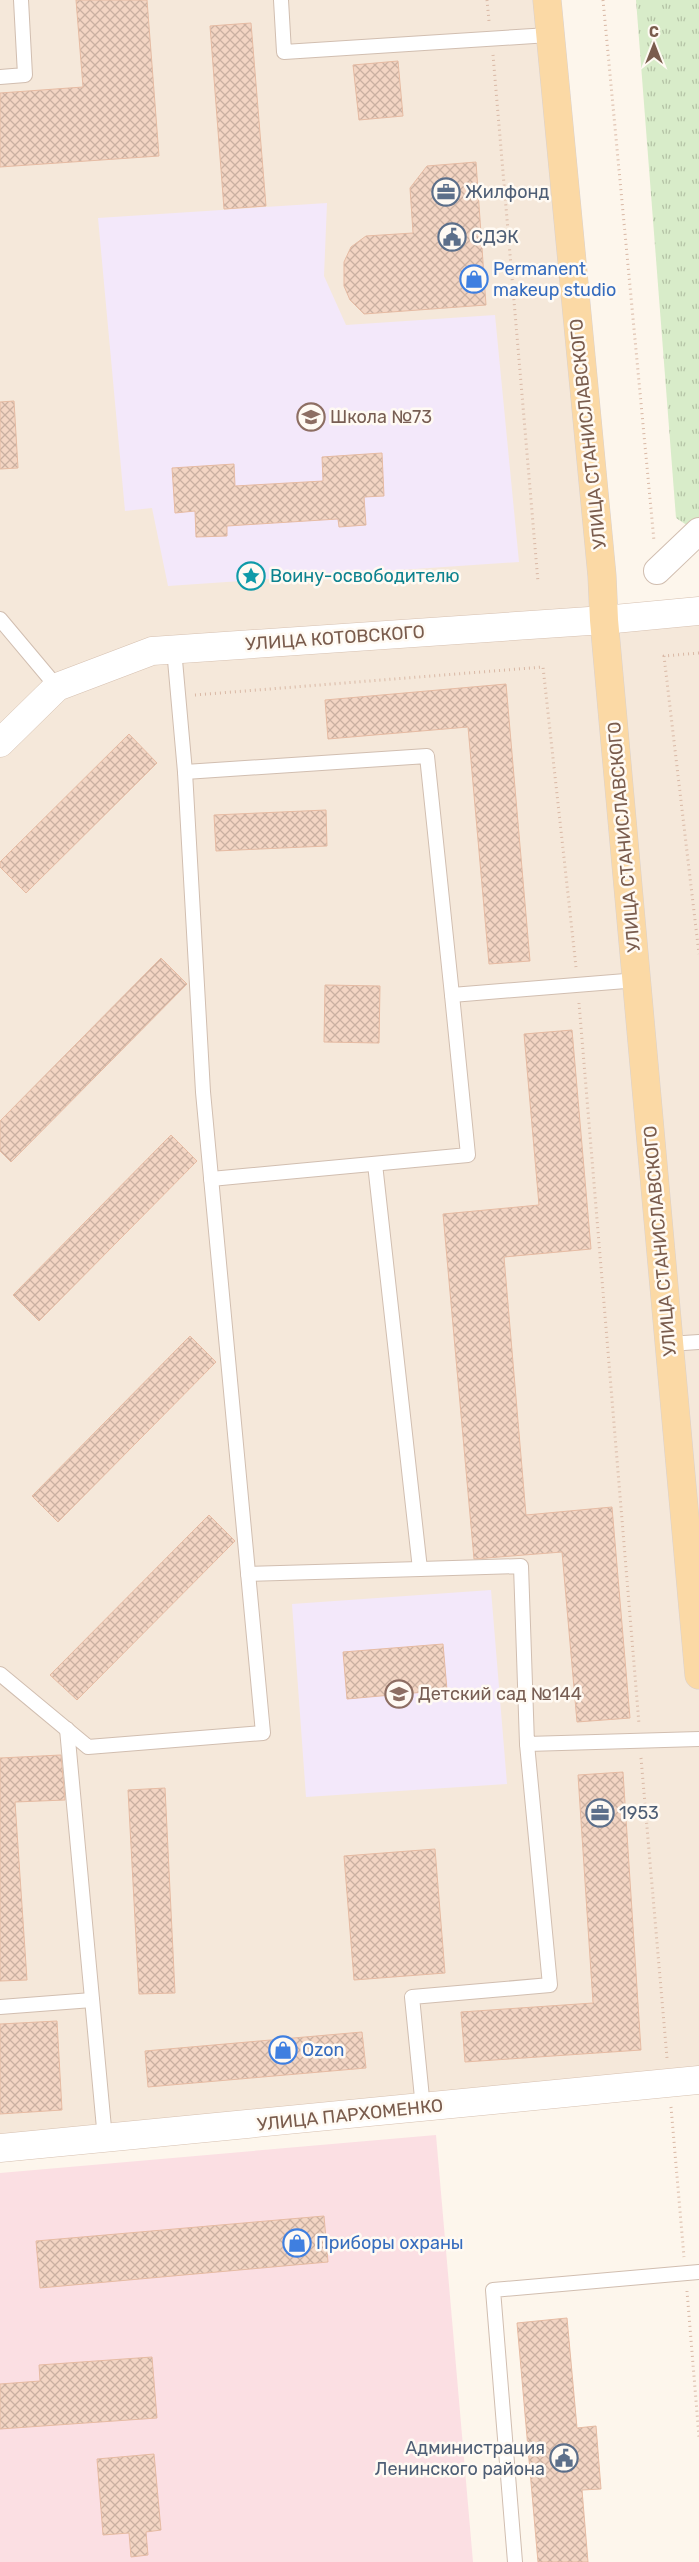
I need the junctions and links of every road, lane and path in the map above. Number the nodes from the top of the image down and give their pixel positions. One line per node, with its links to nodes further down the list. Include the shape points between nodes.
1 (21, 0): 8 (lane, via 25,75)
2 (281, 0): 7 (lane, via 284,52)
3 (487, 0): 7 (path)
4 (547, 0): 6 (main road, УЛИЦА СТАНИСЛАВСКОГО)
5 (603, 0): 10 (path)
6 (549, 35): 7 (lane); 14 (main road, УЛИЦА СТАНИСЛАВСКОГО)
7 (491, 39): 11 (path)
8 (0, 77)
9 (699, 531): 10 (street)
10 (657, 571)
11 (538, 582)
12 (699, 611): 14 (street, УЛИЦА КОТОВСКОГО)
13 (0, 618): 17 (lane)
14 (604, 620): 15 (street, УЛИЦА КОТОВСКОГО); 22 (main road, УЛИЦА СТАНИСЛАВСКОГО)
15 (174, 649): 17 (street, УЛИЦА КОТОВСКОГО, via 152,651); 18 (lane)
16 (699, 653): 21 (path, via 664,656)
17 (57, 687): 19 (street, УЛИЦА КОТОВСКОГО)
18 (178, 696): 20 (lane); 23 (path, via 543,667)
19 (0, 743)
20 (185, 772): 24 (lane, via 427,756); 26 (lane)
21 (699, 954)
22 (638, 980): 23 (lane); 28 (main road, УЛИЦА СТАНИСЛАВСКОГО)
23 (578, 985): 24 (lane); 35 (path)
24 (452, 995): 25 (lane, via 468,1155)
25 (375, 1164): 26 (lane); 29 (lane)
26 (211, 1180): 30 (lane)
27 (699, 1342): 28 (lane)
28 (669, 1344): 32 (main road, УЛИЦА СТАНИСЛАВСКОГО)
29 (420, 1569): 30 (lane); 36 (lane, via 521,1566)
30 (248, 1574): 33 (lane, via 263,1733 88,1747)
31 (0, 1674): 33 (lane)
32 (699, 1675)
33 (67, 1729): 37 (lane)
34 (699, 1739): 35 (lane)
35 (640, 1741): 36 (lane); 40 (path)
36 (526, 1744): 41 (lane, via 550,1985 412,1997)
37 (92, 2000): 38 (lane); 42 (lane)
38 (0, 2007)
39 (699, 2080): 40 (street, УЛИЦА ПАРХОМЕНКО)
40 (669, 2083): 41 (street, УЛИЦА ПАРХОМЕНКО); 44 (path)
41 (423, 2108): 42 (street, УЛИЦА ПАРХОМЕНКО)
42 (105, 2138): 43 (street, УЛИЦА ПАРХОМЕНКО)
43 (0, 2148)
44 (692, 2273): 45 (path); 46 (lane, via 493,2290)
45 (699, 2437)
46 (514, 2562)

